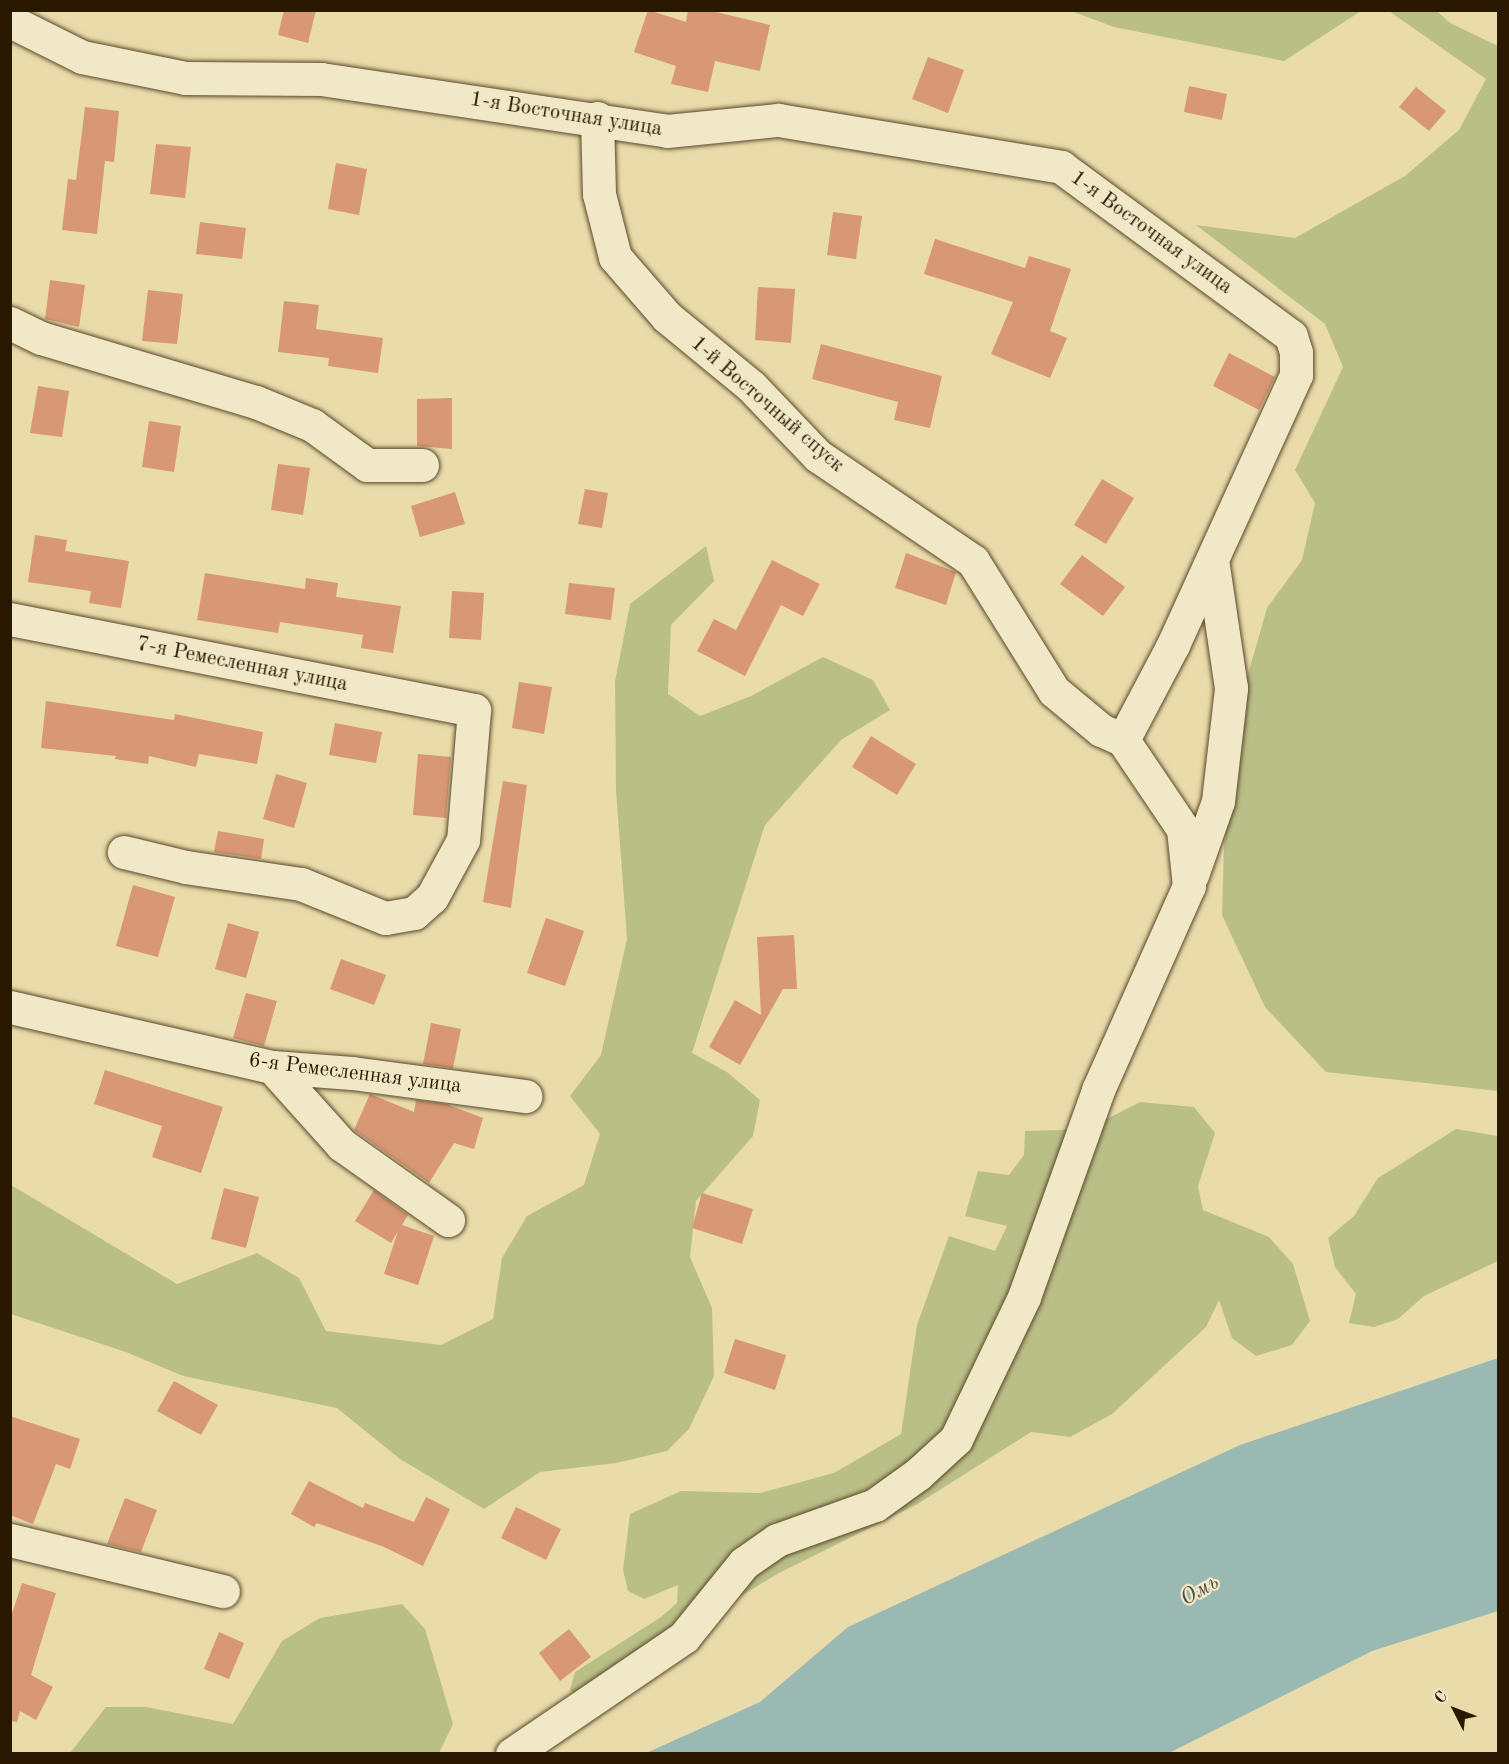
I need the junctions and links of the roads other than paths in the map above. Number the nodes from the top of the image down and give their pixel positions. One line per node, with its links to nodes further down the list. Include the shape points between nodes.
1 (10, 21): 2 (street, 1-я Восточная улица, via 82,57 185,78 321,79)
2 (597, 118): 5 (street, 1-я Восточная улица, via 667,131 778,120 1061,167 1291,336 1296,375); 7 (street, 1-й Восточный спуск, via 599,194 615,257 666,317 751,386 818,456 973,561 1054,691 1101,730)
3 (10, 323): 4 (street, via 41,338 256,402 312,425 367,465)
4 (422, 465)
5 (1212, 560): 7 (street); 9 (street, via 1231,688 1218,801)
6 (10, 619): 8 (street, 7-я Ремесленная улица, via 474,710 463,840 432,897 414,913 385,918 301,884 186,867)
7 (1123, 740): 9 (street, via 1183,829)
8 (124, 852)
9 (1189, 886): 16 (street, via 1098,1090 1024,1297 956,1439 918,1474 875,1505 777,1540 752,1557 684,1637)
10 (10, 1007): 11 (street, 6-я Ремесленная улица)
11 (272, 1067): 12 (street, 6-я Ремесленная улица, via 352,1073); 13 (street, via 342,1145)
12 (525, 1096)
13 (448, 1220)
14 (10, 1540): 15 (street)
15 (223, 1591)
16 (512, 1754)

